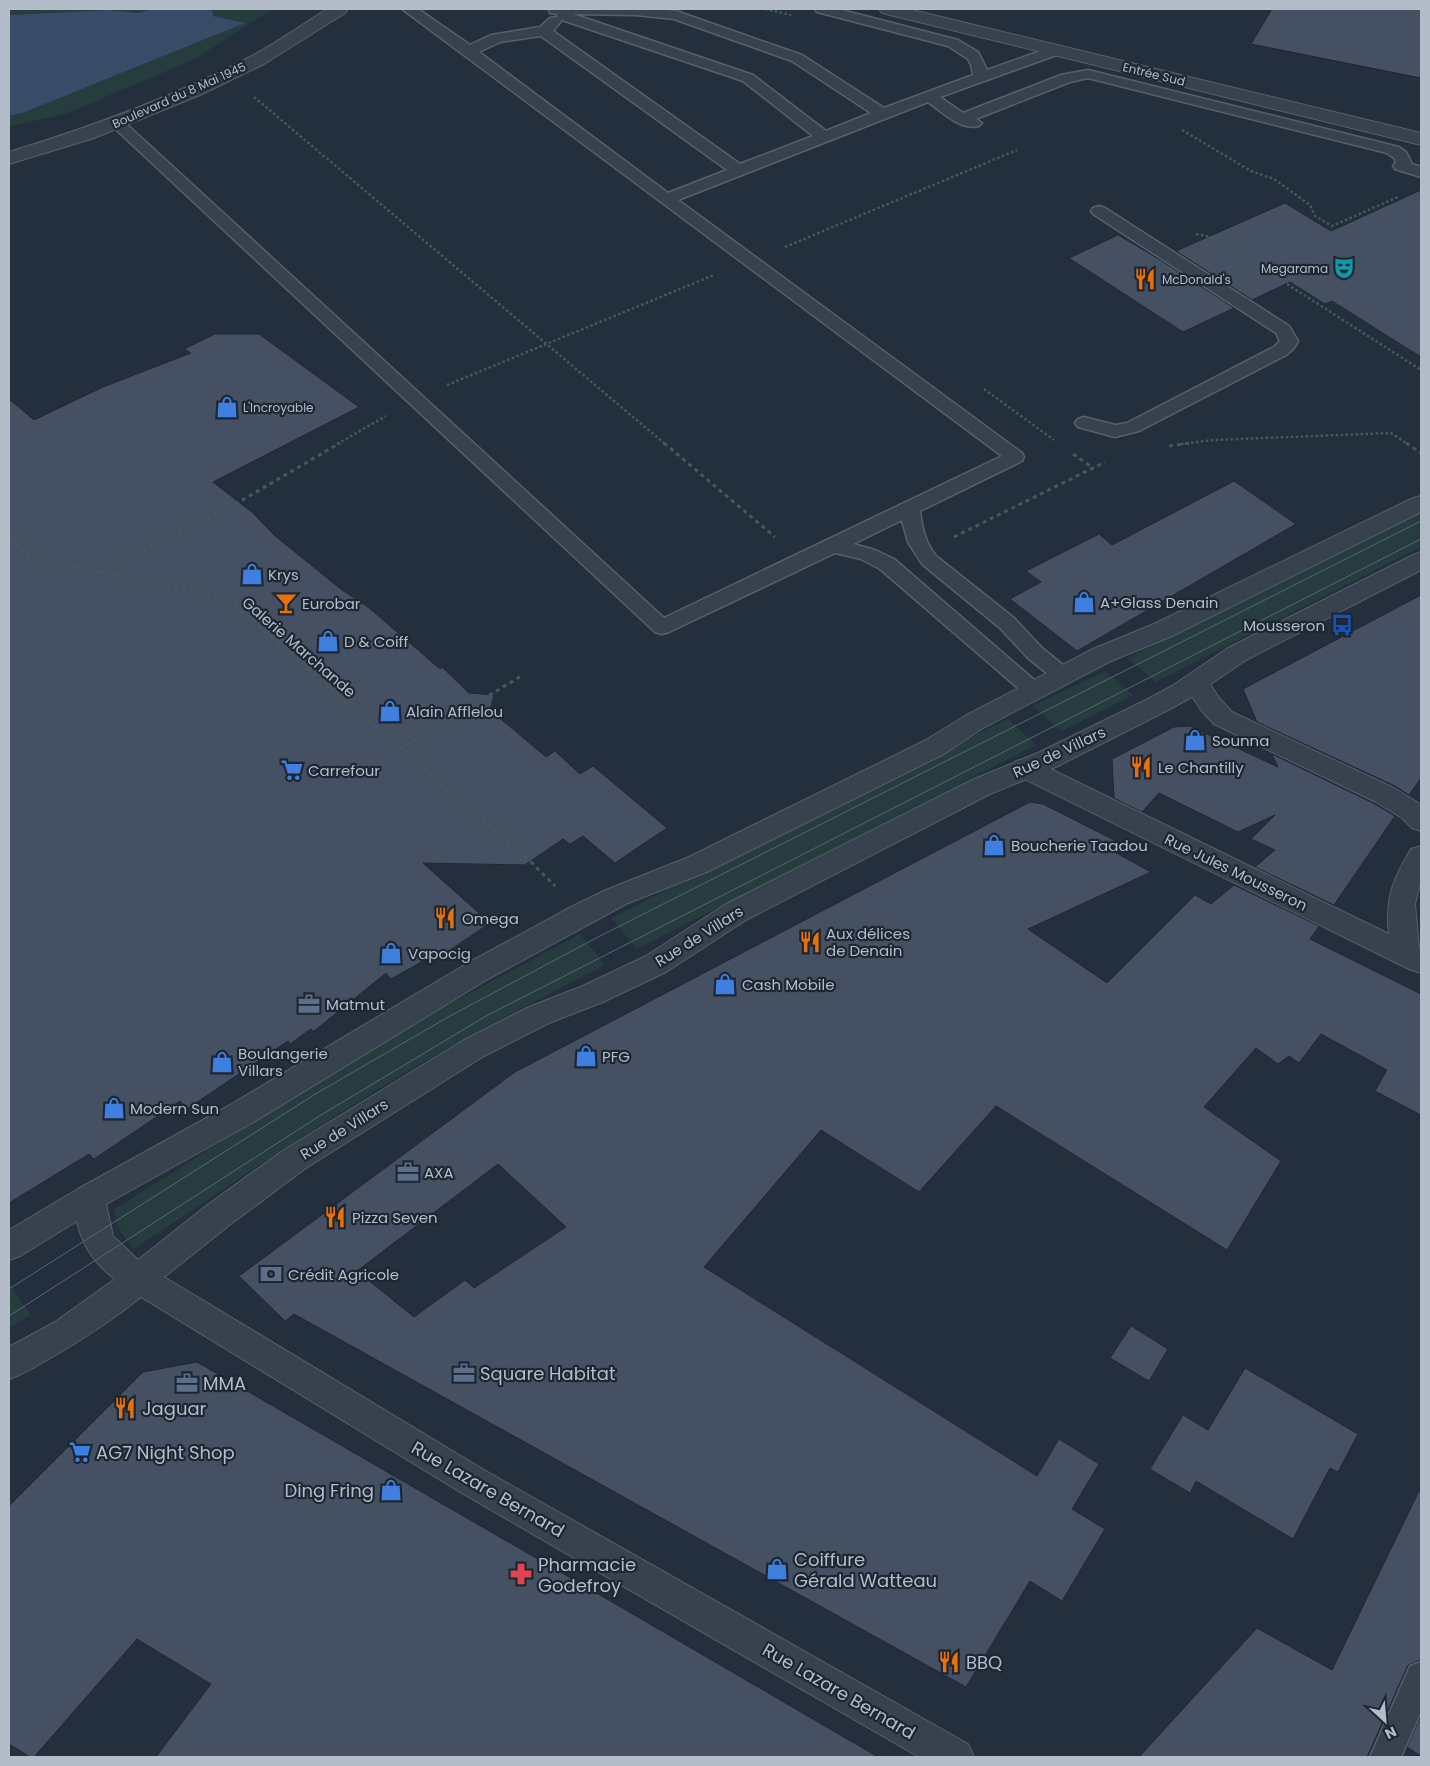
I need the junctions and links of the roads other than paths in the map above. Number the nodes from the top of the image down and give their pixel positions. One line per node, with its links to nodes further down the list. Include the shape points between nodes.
1 (339, 9): 13 (street, Boulevard du 8 Mai 1945, via 258,60)
2 (408, 9): 8 (lane)
3 (822, 9): 9 (lane, via 953,43 976,58)
4 (888, 9): 7 (street, Entrée Sud)
5 (557, 11): 6 (lane); 11 (lane, via 636,11 676,15 797,58); 15 (lane, via 748,78)
6 (544, 31): 8 (lane, via 496,38); 18 (lane)
7 (1057, 50): 9 (lane); 12 (street, Entrée Sud)
8 (469, 51): 20 (lane)
9 (980, 78): 10 (lane)
10 (929, 96): 11 (lane); 14 (lane, via 968,121 1066,78 1088,74)
11 (882, 114): 15 (lane)
12 (1326, 116): 14 (lane); 16 (street, Entrée Sud)
13 (117, 123): 17 (street, Boulevard du 8 Mai 1945, via 62,144); 25 (lane, via 662,627)
14 (1299, 126): 19 (lane, via 1393,150 1404,160 1400,166)
15 (824, 137): 18 (lane)
16 (1421, 139)
17 (9, 158)
18 (739, 171): 20 (lane)
19 (1421, 172)
20 (666, 200): 24 (lane, via 1015,457)
21 (1099, 211): 22 (lane, via 1283,330 1289,340 1280,351 1133,426 1115,431)
22 (1084, 423)
23 (1421, 503): 27 (street)
24 (910, 509): 25 (lane); 27 (lane, via 918,548 928,560 1007,623)
25 (833, 546): 29 (lane, via 862,551 887,564)
26 (1421, 560): 28 (street, Rue de Villars, via 1237,654)
27 (1062, 676): 29 (street)
28 (1196, 682): 30 (street, Rue de Villars, via 1056,756); 31 (street, via 1223,718 1400,803)
29 (1033, 690): 34 (street, via 919,755 699,864 616,897 508,954 241,1114)
30 (1025, 768): 33 (street, Rue Jules Mousseron); 36 (street, Rue de Villars, via 981,787 736,912 656,964 539,1015 474,1048 295,1160)
31 (1421, 821)
32 (1421, 856): 33 (street, via 1404,887 1400,907)
33 (1413, 958)
34 (88, 1198): 35 (street); 36 (street, Rue Lazare Bernard, via 95,1236 100,1245 115,1262)
35 (9, 1246)
36 (139, 1278): 37 (street, Rue de Villars, via 67,1332); 39 (street, Rue Lazare Bernard, via 472,1481)
37 (9, 1364)
38 (1421, 1677): 40 (lane)
39 (955, 1757)
40 (1385, 1757)

